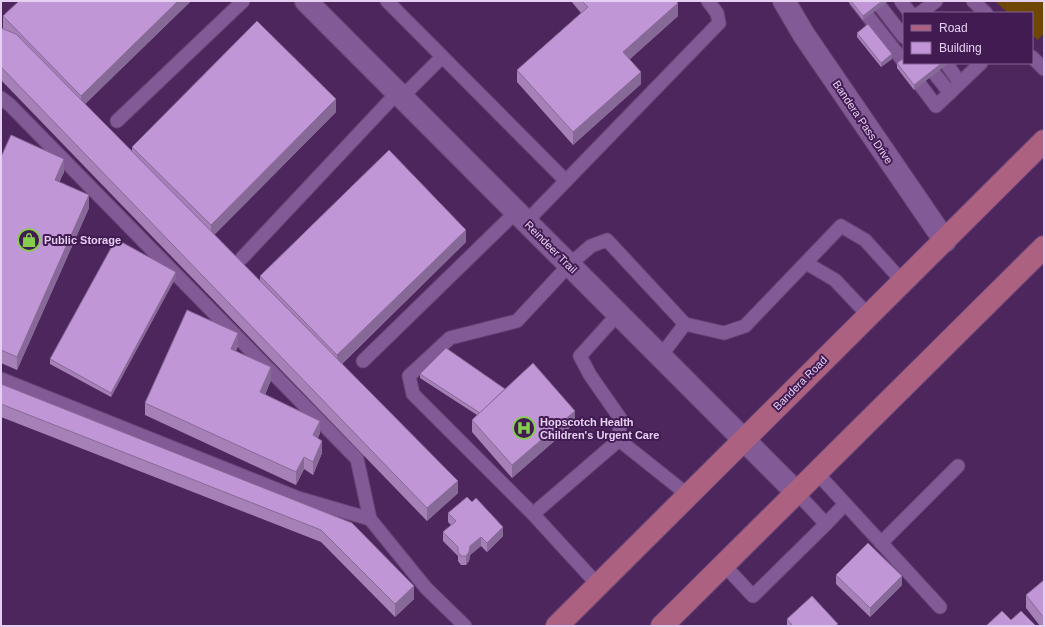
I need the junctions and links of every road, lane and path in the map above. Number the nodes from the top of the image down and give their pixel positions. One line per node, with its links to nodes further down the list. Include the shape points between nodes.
1 (243, 1): 26 (lane)
2 (306, 1): 24 (street, Reindeer Trail)
3 (387, 1): 14 (lane)
4 (708, 1): 28 (lane, via 717,13 719,23)
5 (784, 1): 30 (street, Bandera Pass Drive, via 804,35)
6 (856, 1): 13 (lane)
7 (876, 1): 12 (lane)
8 (901, 1): 10 (lane)
9 (973, 1): 11 (lane)
10 (909, 12)
11 (985, 12)
12 (902, 31): 13 (lane)
13 (886, 39): 16 (lane)
14 (442, 57): 24 (lane); 28 (lane)
15 (1033, 58): 21 (lane)
16 (903, 62)
17 (905, 64): 23 (lane, via 936,106)
18 (927, 64): 23 (lane)
19 (947, 64): 22 (lane)
20 (977, 64): 22 (lane)
21 (1044, 69)
22 (960, 83): 23 (lane)
23 (950, 93)
24 (400, 95): 29 (street, Reindeer Trail); 32 (lane)
25 (1, 98): 50 (lane, via 357,460)
26 (117, 121)
27 (1044, 141): 30 (main road, Bandera Road)
28 (566, 182): 29 (lane)
29 (521, 217): 34 (street, Reindeer Trail); 40 (lane)
30 (945, 241): 35 (main road, Bandera Road)
31 (1042, 254): 45 (main road)
32 (242, 258)
33 (806, 263): 35 (lane, via 841,226 865,240); 37 (lane, via 835,280); 38 (lane, via 745,326 724,333)
34 (569, 265): 36 (street, Reindeer Trail); 38 (lane, via 591,246 607,240); 49 (lane, via 518,321 450,338 409,376 412,394)
35 (904, 282): 37 (main road, Bandera Road)
36 (618, 314): 39 (street, Reindeer Trail); 43 (lane, via 580,356 620,418)
37 (869, 316): 42 (main road, Bandera Road)
38 (685, 324): 39 (lane)
39 (660, 357): 42 (street, Reindeer Trail)
40 (363, 361)
41 (1, 379): 50 (lane, via 298,498)
42 (743, 439): 46 (street, Reindeer Trail); 47 (main road, Bandera Road)
43 (619, 440): 47 (lane); 49 (lane)
44 (958, 466): 52 (lane)
45 (817, 474): 46 (main road); 48 (lane)
46 (797, 493): 51 (lane); 53 (main road)
47 (688, 494): 54 (main road, Bandera Road)
48 (845, 504): 51 (lane); 52 (lane)
49 (533, 514): 54 (lane)
50 (370, 519): 56 (lane, via 426,588)
51 (826, 524): 53 (lane, via 753,596)
52 (881, 543): 55 (lane)
53 (724, 565): 58 (main road)
54 (598, 585): 57 (main road, Bandera Road)
55 (940, 607)
56 (465, 626)
57 (557, 626)
58 (662, 626)

